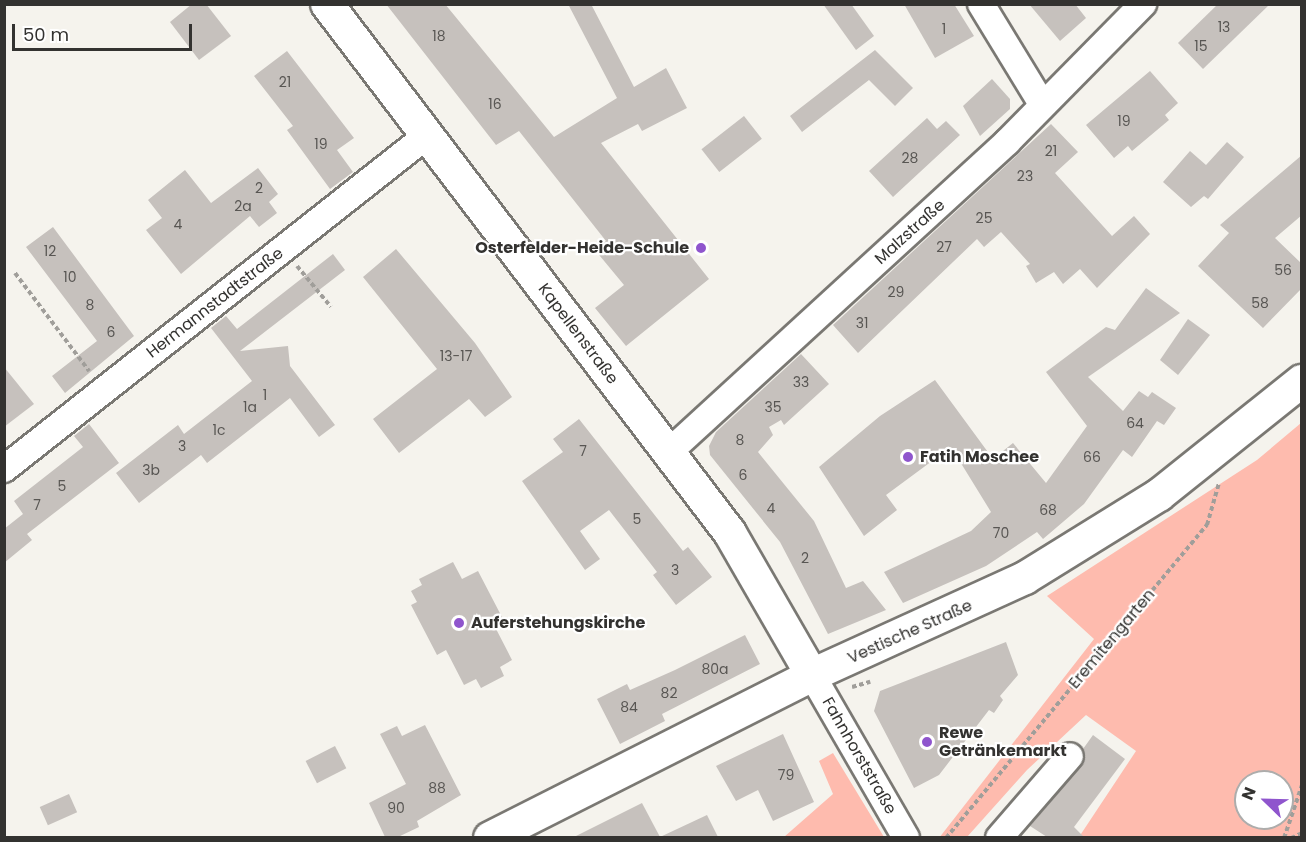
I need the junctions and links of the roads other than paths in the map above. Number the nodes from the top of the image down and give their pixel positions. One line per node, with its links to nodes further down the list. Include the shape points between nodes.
1 (327, 4): 5 (street, Kapellenstraße)
2 (981, 4): 4 (street)
3 (1143, 4): 4 (street, Malzstraße)
4 (1042, 104): 7 (street, Malzstraße, via 1007,142)
5 (425, 136): 7 (street, Kapellenstraße); 8 (street, Hermannstadtstraße, via 104,391)
6 (1302, 381): 9 (street, Vestische Straße, via 1159,495 1092,538 955,614)
7 (669, 452): 9 (street, Kapellenstraße, via 748,560)
8 (10, 454)
9 (812, 675): 11 (street, Vestische Straße); 12 (street, Fahnhorststraße)
10 (1070, 756): 13 (street)
11 (490, 837)
12 (906, 837)
13 (999, 837)

